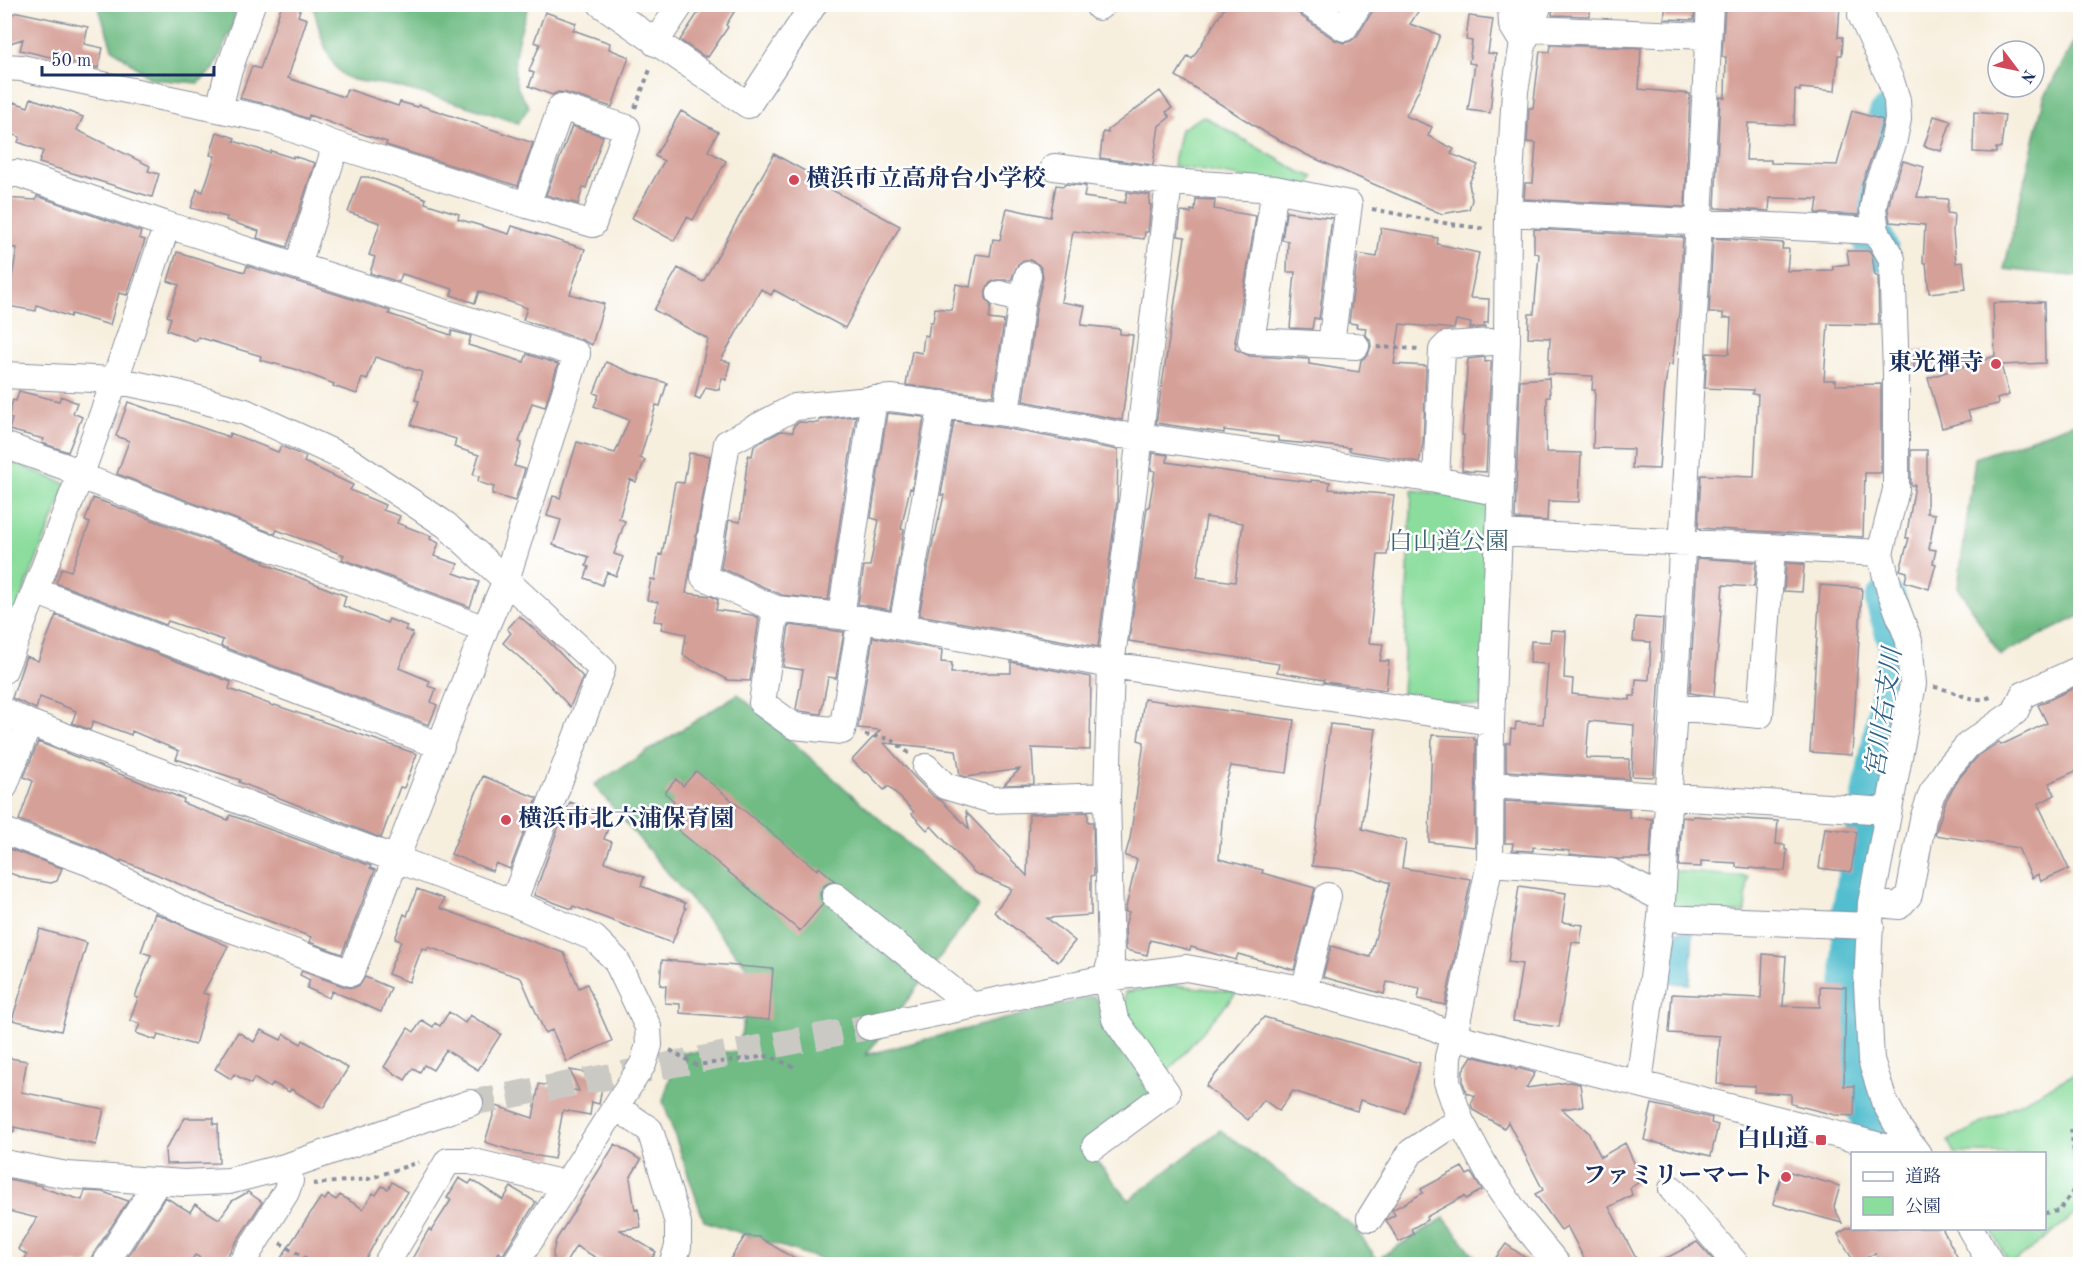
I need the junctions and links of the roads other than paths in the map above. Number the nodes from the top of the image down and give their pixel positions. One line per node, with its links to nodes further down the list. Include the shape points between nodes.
1 (252, 4): 15 (street)
2 (601, 4): 13 (street)
3 (681, 4): 13 (street)
4 (814, 4): 13 (street, via 748,105)
5 (1310, 4): 6 (street, via 1344,28)
6 (1359, 4)
7 (1511, 4): 11 (street, via 1512,25)
8 (1539, 4): 11 (street)
9 (1710, 4): 12 (street)
10 (1864, 4): 25 (street, via 1861,15 1891,81 1899,119 1877,186)
11 (1526, 36): 12 (street); 22 (street, via 1515,91)
12 (1708, 36): 23 (street)
13 (653, 55)
14 (4, 67): 15 (street)
15 (219, 109): 16 (street, via 266,119)
16 (336, 145): 21 (street); 26 (street)
17 (1054, 166): 19 (street)
18 (4, 177): 24 (street, via 16,173)
19 (1169, 182): 20 (street); 34 (street)
20 (1275, 189): 20 (street, via 1251,341 1343,345 1349,204)
21 (527, 205): 21 (street, via 561,107 627,128 593,224)
22 (1508, 222): 23 (street); 28 (street)
23 (1699, 222): 25 (street); 40 (street)
24 (167, 225): 26 (street); 30 (street)
25 (1871, 230): 42 (street, via 1892,259 1896,373 1896,490)
26 (298, 265): 43 (street, via 577,354)
27 (1028, 275): 33 (street, via 1011,297)
28 (1507, 342): 37 (street, via 1447,345 1442,350); 38 (street)
29 (4, 375): 30 (street)
30 (115, 381): 36 (street); 43 (street, via 245,412 347,459 446,525)
31 (874, 399): 32 (street); 45 (street, via 795,407 727,442 704,577); 46 (street)
32 (942, 404): 33 (street); 47 (street)
33 (1006, 413): 34 (street)
34 (1140, 436): 37 (street); 49 (street)
35 (4, 445): 36 (street, via 66,467)
36 (80, 476): 44 (street); 48 (street)
37 (1436, 480): 38 (street)
38 (1501, 493): 39 (street)
39 (1499, 533): 40 (street); 54 (street)
40 (1681, 542): 41 (street); 52 (street)
41 (1772, 548): 42 (street); 52 (street, via 1760,715)
42 (1873, 553): 62 (street, via 1909,641 1912,665 1912,684)
43 (507, 579): 48 (street); 68 (street, via 602,669)
44 (35, 591): 51 (street); 56 (street)
45 (776, 609): 46 (street); 46 (street, via 762,703 794,726 842,731)
46 (851, 617): 47 (street)
47 (903, 627): 49 (street)
48 (485, 629): 56 (street)
49 (1111, 665): 54 (street); 60 (street)
50 (2080, 669): 70 (street, via 2024,694 2015,712 1968,746 1948,768 1932,793 1923,819 1909,895 1899,906)
51 (4, 670)
52 (1674, 707): 61 (street)
53 (4, 711): 55 (street)
54 (1491, 722): 58 (street)
55 (29, 723): 59 (street); 64 (street)
56 (441, 746): 64 (street)
57 (926, 767): 60 (street, via 945,786 992,800)
58 (1490, 785): 61 (street); 65 (street)
59 (4, 787)
60 (1107, 796): 71 (street, via 1111,960)
61 (1668, 797): 62 (street); 69 (street)
62 (1876, 810): 70 (street)
63 (4, 831): 64 (street, via 88,862 193,915 351,973)
64 (396, 859): 68 (street)
65 (1490, 863): 69 (street, via 1611,872); 75 (street)
66 (836, 896): 73 (street)
67 (1328, 896): 72 (street)
68 (513, 903): 78 (street, via 594,938 616,960 648,1027 649,1045 643,1064)
69 (1661, 908): 70 (street); 76 (street)
70 (1867, 920): 82 (street, via 1871,1060 1884,1101)
71 (1106, 978): 72 (street, via 1186,968); 73 (street); 80 (street, via 1115,1019 1167,1093)
72 (1304, 991): 75 (street, via 1429,1025)
73 (972, 1006): 74 (street)
74 (870, 1027)
75 (1453, 1036): 76 (street); 79 (street, via 1446,1082)
76 (1639, 1083): 81 (street)
77 (470, 1103): 84 (street)
78 (615, 1107): 86 (street); 94 (street, via 650,1130 678,1223 678,1247)
79 (1461, 1122): 88 (street, via 1411,1152); 95 (street, via 1500,1190)
80 (1095, 1146)
81 (1904, 1152)
82 (1916, 1152)
83 (4, 1163): 85 (street, via 67,1175)
84 (288, 1166): 85 (street, via 228,1181); 91 (street, via 290,1182 286,1192)
85 (158, 1181): 90 (street)
86 (565, 1184): 92 (street, via 470,1161 448,1161); 93 (street)
87 (1672, 1189): 96 (street)
88 (1370, 1218)
89 (1971, 1230): 97 (street)
90 (105, 1264)
91 (242, 1264)
92 (386, 1264)
93 (515, 1264)
94 (672, 1264)
95 (1557, 1264)
96 (1736, 1264)
97 (1991, 1264)

